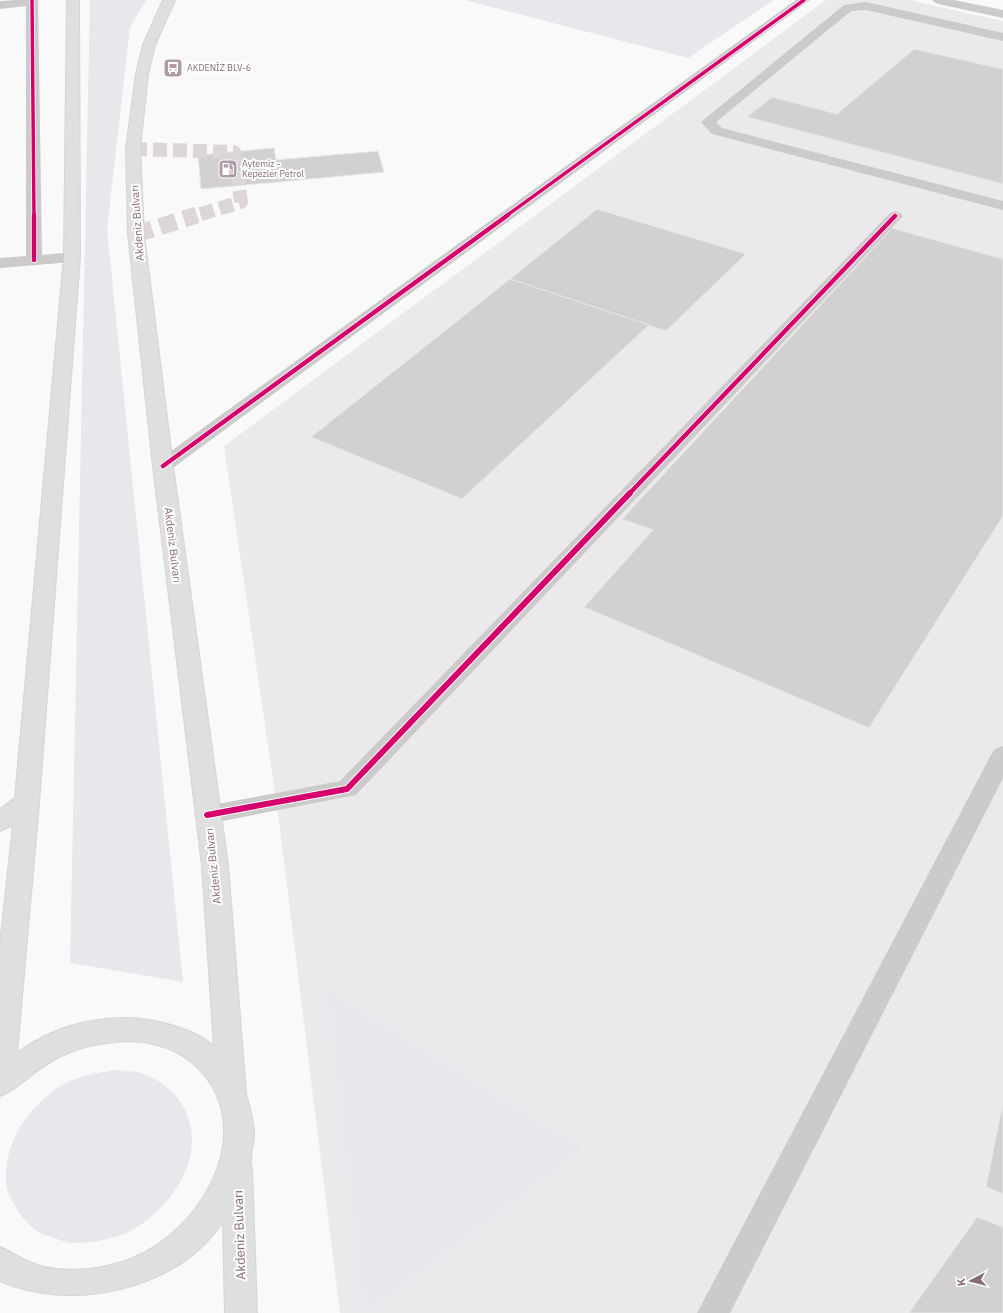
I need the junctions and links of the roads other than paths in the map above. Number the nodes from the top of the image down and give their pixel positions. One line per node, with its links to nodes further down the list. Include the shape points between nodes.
1 (73, 0): 11 (main road)
2 (169, 0): 14 (main road, Akdeniz Bulvarı, via 149,45 142,74 133,149 136,234)
3 (804, 0): 14 (street)
4 (938, 0): 7 (street)
5 (32, 1): 6 (street); 12 (street)
6 (0, 5)
7 (1003, 14)
8 (1003, 37): 9 (street, via 866,6 848,8 708,122 717,131)
9 (1003, 206)
10 (895, 216): 17 (street, via 347,789)
11 (72, 257): 12 (street); 16 (main road)
12 (34, 260): 13 (street)
13 (0, 263)
14 (163, 466): 17 (main road, Akdeniz Bulvarı)
15 (1003, 755): 24 (street)
16 (27, 803): 18 (main road); 19 (main road)
17 (207, 814): 20 (main road, Akdeniz Bulvarı, via 215,865)
18 (0, 821)
19 (0, 1082): 20 (main road, via 29,1060 57,1044 88,1033 118,1028 140,1029 175,1037 200,1051 218,1070)
20 (232, 1094): 21 (main road, via 238,1124)
21 (236, 1158): 22 (main road, via 226,1189 206,1219 181,1246 150,1267 115,1280 78,1287 44,1284 13,1272); 23 (main road, Akdeniz Bulvarı)
22 (0, 1263)
23 (241, 1313)
24 (713, 1313)

